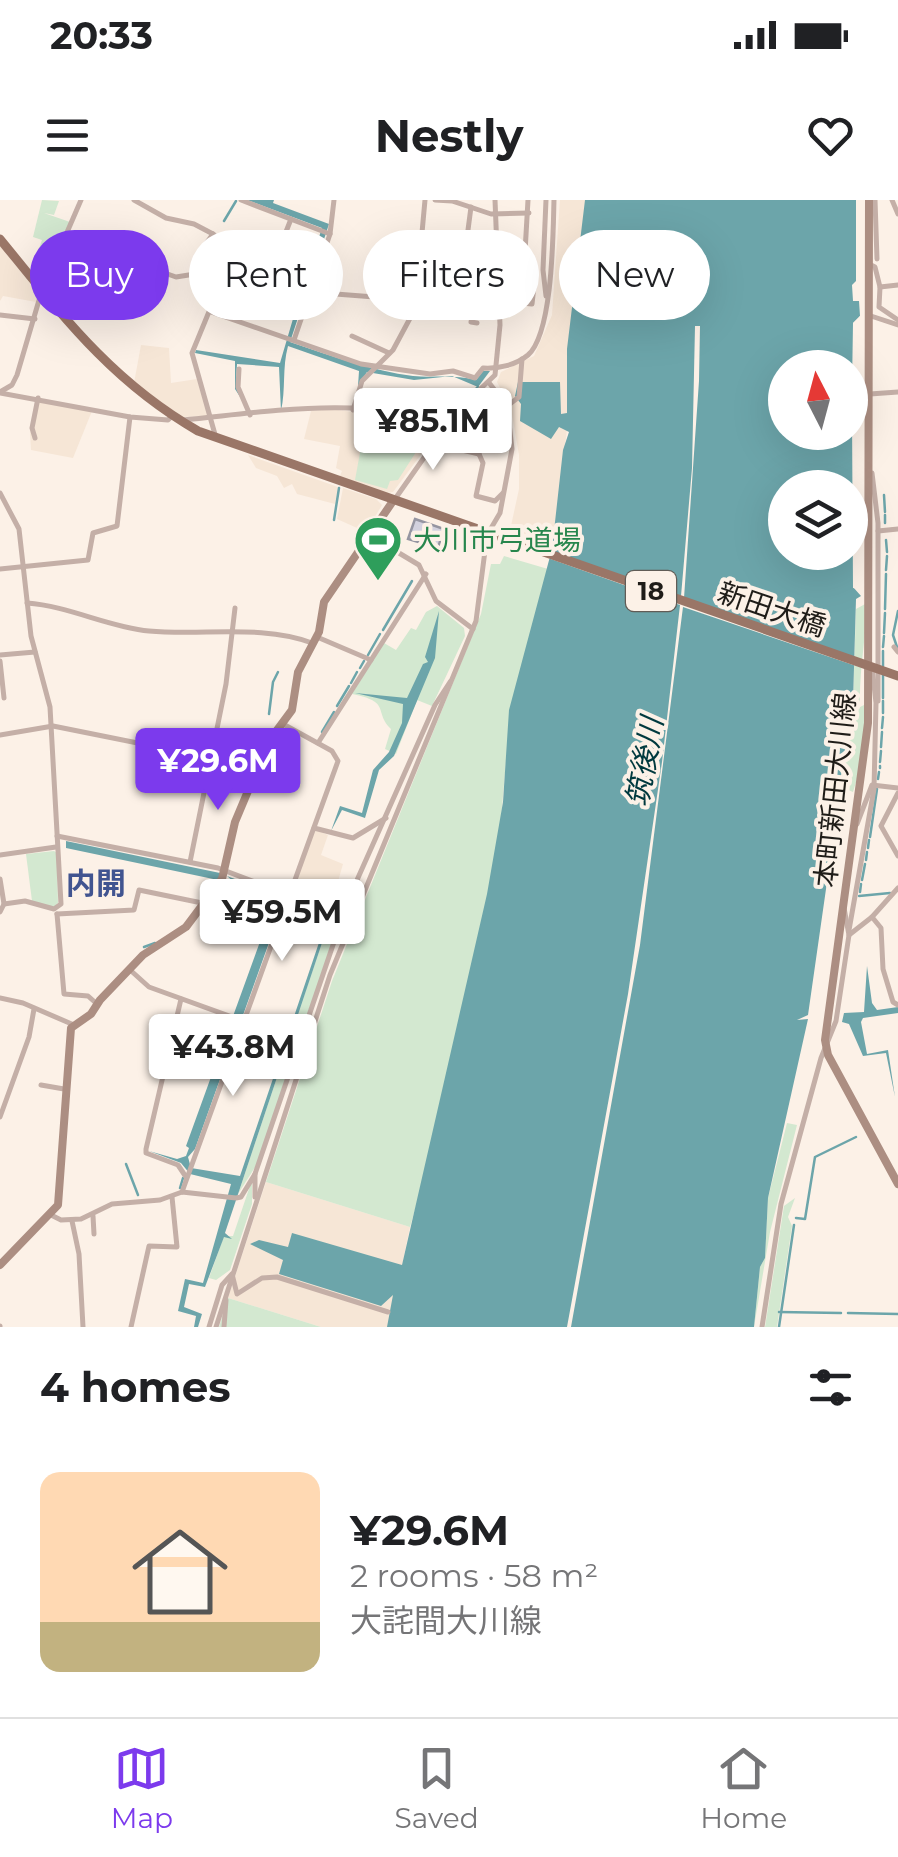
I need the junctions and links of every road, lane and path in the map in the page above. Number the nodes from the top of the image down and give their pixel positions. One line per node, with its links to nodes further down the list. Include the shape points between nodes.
1 (81, 200): 17 (street)
2 (134, 200): 18 (street)
3 (241, 200): 16 (street)
4 (334, 200): 21 (street)
5 (425, 200): 22 (street)
6 (439, 200): 12 (street)
7 (495, 200): 14 (street)
8 (528, 200): 13 (street)
9 (550, 200): 29 (street); 33 (street)
10 (872, 200): 27 (main road, 本町新田大川線)
11 (892, 200): 15 (street)
12 (471, 207): 14 (street); 23 (street)
13 (529, 212): 14 (street); 25 (street)
14 (496, 213): 24 (street)
15 (898, 214)
16 (291, 219): 19 (street); 20 (street)
17 (70, 230)
18 (205, 230)
19 (287, 230)
20 (321, 230)
21 (330, 230)
22 (423, 230)
23 (468, 230)
24 (497, 230)
25 (529, 230)
26 (0, 239): 30 (main road, 18)
27 (874, 262): 32 (street); 35 (main road, 本町新田大川線)
28 (539, 270): 29 (street)
29 (542, 270): 33 (street)
30 (30, 275)
31 (898, 285): 32 (street)
32 (880, 287): 45 (street, via 879,307)
33 (547, 298): 50 (street, via 534,348)
34 (0, 315): 36 (street)
35 (871, 316): 45 (street); 58 (main road, 本町新田大川線)
36 (30, 318)
37 (35, 320): 55 (street, via 17,375)
38 (67, 320): 64 (main road, 18, via 93,352)
39 (206, 320): 65 (street, via 192,353)
40 (234, 320): 48 (street)
41 (298, 320): 48 (street)
42 (409, 320): 49 (street)
43 (471, 320): 46 (street)
44 (498, 320): 53 (street)
45 (898, 323)
46 (476, 324)
47 (352, 336): 49 (street)
48 (290, 339): 51 (street)
49 (389, 353): 51 (street)
50 (522, 359): 53 (street); 60 (street, via 517,401)
51 (376, 366): 53 (street, via 476,378 483,368); 61 (street, via 362,381)
52 (238, 369): 62 (street)
53 (497, 369): 54 (street)
54 (490, 384): 56 (street); 60 (street)
55 (0, 392): 59 (street)
56 (480, 392): 66 (street); 70 (street)
57 (898, 392): 58 (street)
58 (870, 394): 71 (main road, 本町新田大川線)
59 (38, 398): 63 (street); 67 (street)
60 (507, 406): 73 (street, via 512,449)
61 (353, 410): 62 (street, via 332,406); 66 (street, via 426,417)
62 (250, 415): 65 (street)
63 (130, 417): 64 (street); 78 (street, via 117,526 93,532 88,560)
64 (176, 418): 65 (street); 68 (main road, 18)
65 (210, 418): 68 (street)
66 (447, 426): 69 (street)
67 (35, 438)
68 (216, 438): 74 (main road, 18)
69 (438, 438): 70 (street); 74 (street)
70 (480, 454): 73 (street, via 476,496 494,501)
71 (868, 470): 76 (street); 88 (main road, 本町新田大川線)
72 (0, 493): 78 (street, via 14,512)
73 (503, 493): 83 (street, via 487,535)
74 (398, 503): 77 (main road); 90 (main road, 新田大橋 / 18)
75 (898, 529): 76 (street)
76 (878, 531): 93 (street)
77 (370, 535): 80 (street); 85 (main road, via 324,602)
78 (24, 564): 79 (street); 81 (street)
79 (0, 568)
80 (426, 574): 83 (street, via 436,601); 89 (street)
81 (30, 603): 84 (street, via 146,631); 86 (street)
82 (236, 608): 84 (street)
83 (473, 628): 91 (street)
84 (233, 634): 85 (street); 98 (street)
85 (314, 640): 89 (street); 94 (main road)
86 (36, 652): 87 (street); 95 (street)
87 (0, 658): 92 (street)
88 (869, 658): 93 (street); 103 (main road, 本町新田大川線)
89 (371, 660): 97 (street)
90 (898, 676)
91 (452, 680): 102 (street); 121 (street)
92 (4, 698)
93 (876, 704): 100 (street)
94 (283, 724): 97 (street); 99 (main road)
95 (55, 726): 96 (street); 98 (street); 105 (street)
96 (0, 734)
97 (318, 743): 104 (street, via 338,762)
98 (211, 758): 99 (street); 109 (street)
99 (259, 767): 110 (main road, via 234,822)
100 (874, 784): 101 (street); 103 (street); 122 (street)
101 (898, 791): 108 (street, via 882,826)
102 (386, 818): 104 (street, via 353,838); 113 (street)
103 (857, 824): 117 (main road, 本町新田大川線)
104 (314, 828): 114 (street)
105 (60, 836): 106 (street); 109 (street)
106 (57, 846): 107 (street); 119 (street)
107 (0, 855)
108 (898, 856)
109 (190, 862): 110 (street)
110 (225, 872): 114 (street); 116 (main road)
111 (0, 880): 115 (street)
112 (898, 888): 120 (street)
113 (350, 895): 121 (street); 123 (street)
114 (289, 896): 123 (street, via 328,910); 131 (street)
115 (4, 904): 118 (street); 119 (street, via 25,902)
116 (204, 904): 119 (street, via 139,890 134,910); 125 (main road, via 175,937)
117 (844, 908): 122 (street); 133 (main road, 本町新田大川線)
118 (0, 912)
119 (57, 912): 128 (street, via 64,994 88,996)
120 (872, 917): 122 (street); 129 (street, via 881,928 883,968)
121 (351, 919): 124 (street)
122 (849, 932): 133 (street, via 836,1021)
123 (334, 946): 124 (street); 137 (street)
124 (336, 958): 142 (street)
125 (129, 969): 127 (street, via 144,984); 128 (main road)
126 (0, 998): 130 (street)
127 (180, 998): 131 (street); 138 (street, via 146,1153 178,1164)
128 (97, 1004): 132 (main road)
129 (898, 1005)
130 (34, 1008): 132 (street); 136 (street)
131 (243, 1021): 138 (street)
132 (74, 1025): 135 (main road)
133 (825, 1048): 139 (main road); 155 (street, via 781,1204)
134 (41, 1084): 135 (street)
135 (64, 1090): 143 (main road, via 59,1200)
136 (0, 1117)
137 (255, 1174): 140 (street, via 241,1197); 142 (street)
138 (187, 1176): 140 (street)
139 (898, 1184)
140 (182, 1192): 141 (street)
141 (172, 1197): 144 (street, via 112,1204); 152 (street, via 177,1246 149,1246)
142 (256, 1200): 148 (street)
143 (51, 1215): 145 (street); 147 (main road)
144 (93, 1216): 145 (street); 146 (street)
145 (72, 1221): 151 (street)
146 (94, 1234)
147 (0, 1264)
148 (232, 1274): 149 (street); 150 (street, via 237,1294 277,1276); 153 (street, via 222,1285)
149 (225, 1297): 153 (street); 154 (street)
150 (388, 1312)
151 (83, 1327)
152 (130, 1327)
153 (213, 1327)
154 (224, 1327)
155 (762, 1327)

